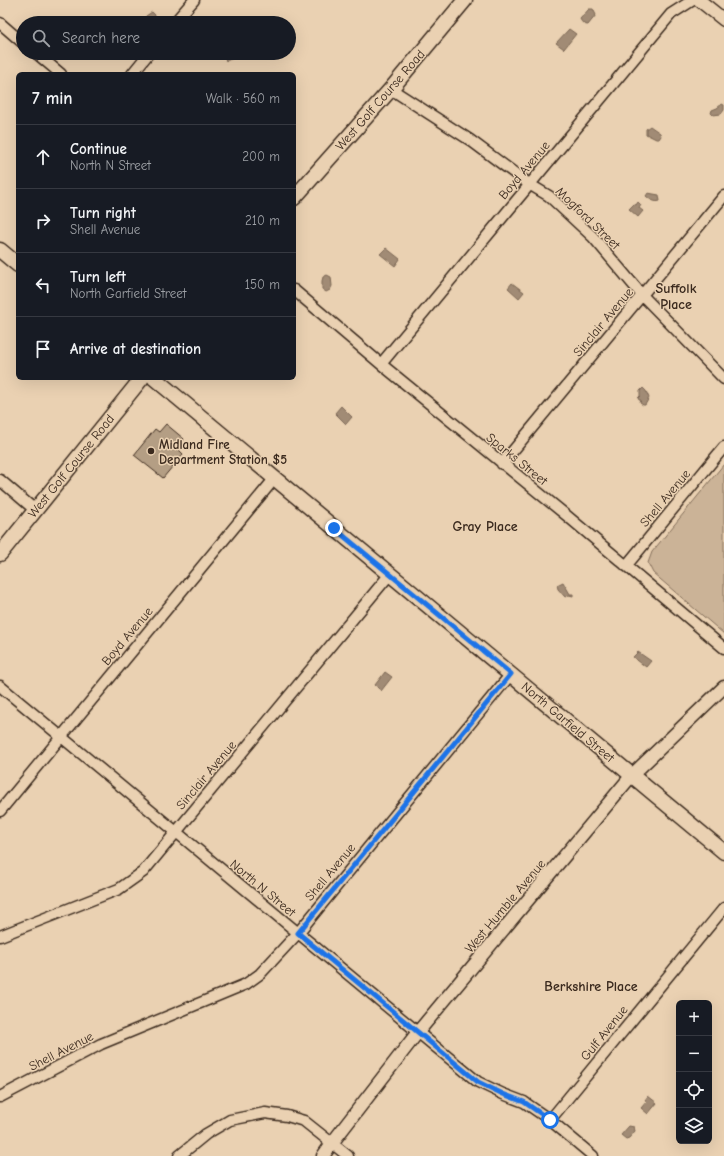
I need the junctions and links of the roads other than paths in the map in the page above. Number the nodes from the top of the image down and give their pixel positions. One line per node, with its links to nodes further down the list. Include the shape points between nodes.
1 (194, 0): 5 (street)
2 (465, 0): 13 (main road, West Golf Course Road)
3 (693, 0): 14 (street, Boyd Avenue, via 671,14)
4 (699, 0): 6 (street)
5 (180, 16)
6 (724, 20)
7 (0, 23): 8 (street)
8 (16, 36)
9 (44, 60): 11 (street)
10 (143, 60): 12 (street)
11 (59, 72)
12 (134, 72)
13 (391, 89): 14 (street, Mogford Street, via 470,140); 15 (main road, West Golf Course Road)
14 (529, 184): 20 (street, Mogford Street, via 549,196 591,235); 21 (street, Boyd Avenue)
15 (296, 196)
16 (724, 196): 20 (street, Sinclair Avenue)
17 (0, 250): 18 (main road)
18 (16, 263)
19 (296, 292): 21 (street, Sparks Street)
20 (642, 295): 22 (street, Mogford Street); 26 (street, Sinclair Avenue)
21 (381, 364): 26 (street, Sparks Street)
22 (724, 379)
23 (140, 380): 29 (main road, West Golf Course Road)
24 (156, 380): 27 (main road, North Garfield Street)
25 (724, 447): 31 (street, Shell Avenue)
26 (502, 464): 31 (street, Sparks Street)
27 (275, 478): 32 (main road, North Garfield Street); 37 (street, Boyd Avenue)
28 (0, 480): 29 (street)
29 (36, 510): 30 (main road, West Golf Course Road)
30 (0, 554)
31 (626, 566): 33 (street, Sparks Street)
32 (390, 574): 34 (main road, North Garfield Street); 40 (street, Sinclair Avenue)
33 (724, 648)
34 (511, 674): 38 (main road, North Garfield Street); 43 (street, Shell Avenue)
35 (0, 686): 37 (street, North N Street)
36 (724, 687): 38 (street, West Humble Avenue)
37 (61, 737): 39 (street, Boyd Avenue); 40 (street, North N Street)
38 (632, 775): 41 (main road, North Garfield Street); 45 (street, West Humble Avenue)
39 (0, 811)
40 (176, 832): 43 (street, North N Street); 44 (street, Sinclair Avenue, via 143,872 120,889)
41 (724, 852)
42 (724, 908): 47 (street, Gulf Avenue)
43 (298, 933): 45 (street, North N Street); 46 (street, Shell Avenue, via 260,974 246,984 101,1044)
44 (0, 936)
45 (418, 1032): 47 (street, North N Street, via 478,1082 524,1102); 48 (street, West Humble Avenue)
46 (0, 1097)
47 (550, 1120): 52 (street, North N Street)
48 (332, 1143): 49 (street, via 304,1121 265,1113 230,1120 206,1134); 50 (street, West Humble Avenue); 51 (street)
49 (179, 1156)
50 (323, 1156)
51 (348, 1156)
52 (593, 1156)

